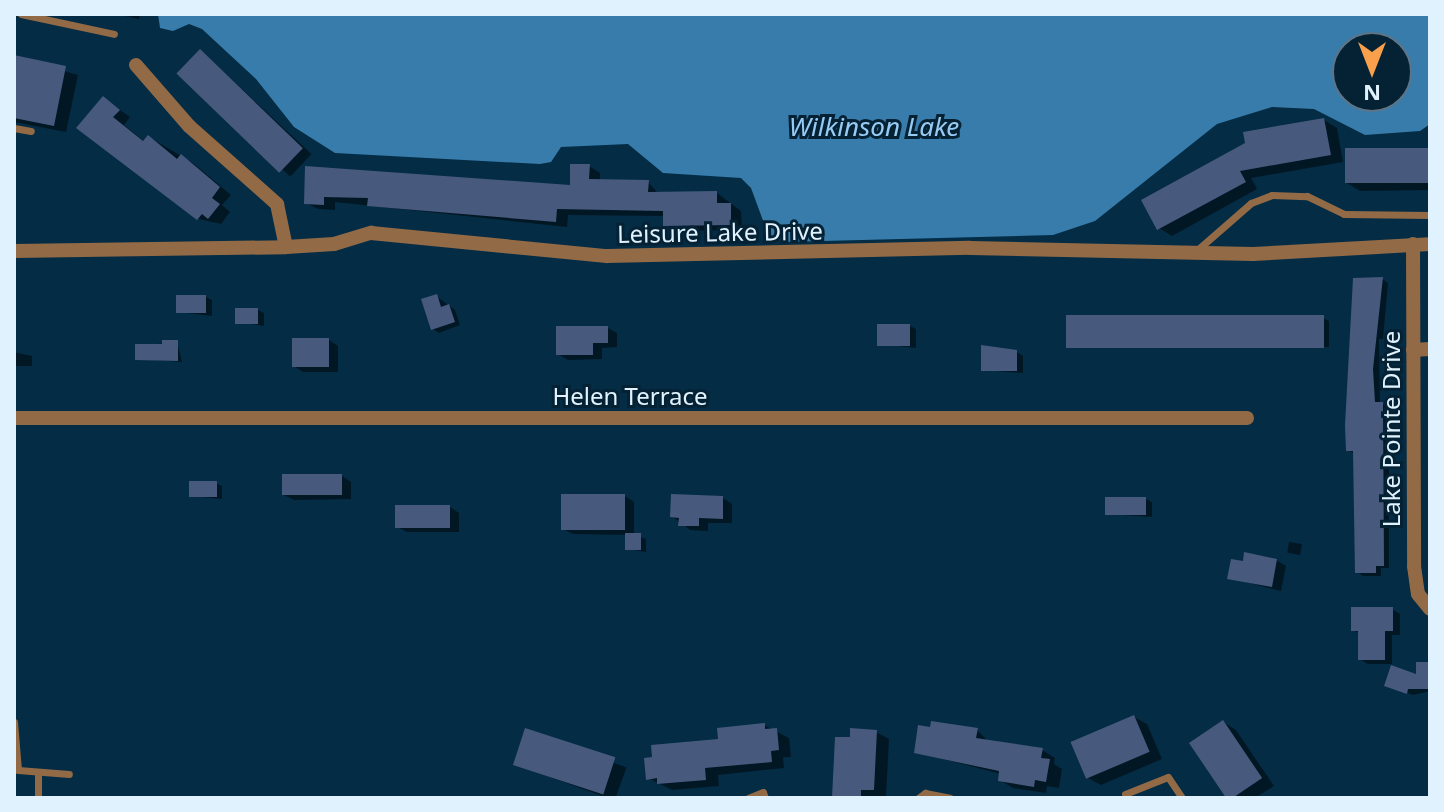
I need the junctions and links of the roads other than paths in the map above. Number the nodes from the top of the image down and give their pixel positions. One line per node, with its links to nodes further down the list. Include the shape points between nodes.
1 (21, 14): 2 (lane)
2 (114, 34)
3 (136, 65): 9 (street, via 189,126 277,204)
4 (14, 128): 5 (lane)
5 (31, 131)
6 (1430, 215): 11 (lane, via 1344,214 1307,196 1272,195 1251,203)
7 (1413, 244): 8 (street, Leisure Lake Drive); 11 (street, Leisure Lake Drive); 13 (street, Lake Pointe Drive)
8 (1430, 244)
9 (286, 247): 10 (street, Leisure Lake Drive); 11 (street, Leisure Lake Drive, via 334,244 371,233 607,256 970,248)
10 (14, 251)
11 (1193, 255)
12 (1430, 349): 13 (street)
13 (1413, 350): 16 (street, Lake Pointe Drive, via 1414,566 1418,594)
14 (14, 418): 15 (street, Helen Terrace)
15 (1247, 418)
16 (1430, 609)
17 (14, 722): 19 (lane, via 18,770)
18 (69, 774): 19 (lane)
19 (38, 775): 21 (lane)
20 (1126, 796): 26 (lane); 27 (lane, via 1168,777)
21 (38, 798)
22 (748, 798): 23 (lane, via 763,792)
23 (765, 798)
24 (918, 798): 25 (lane, via 925,793)
25 (950, 798)
26 (1116, 798)
27 (1182, 798)

